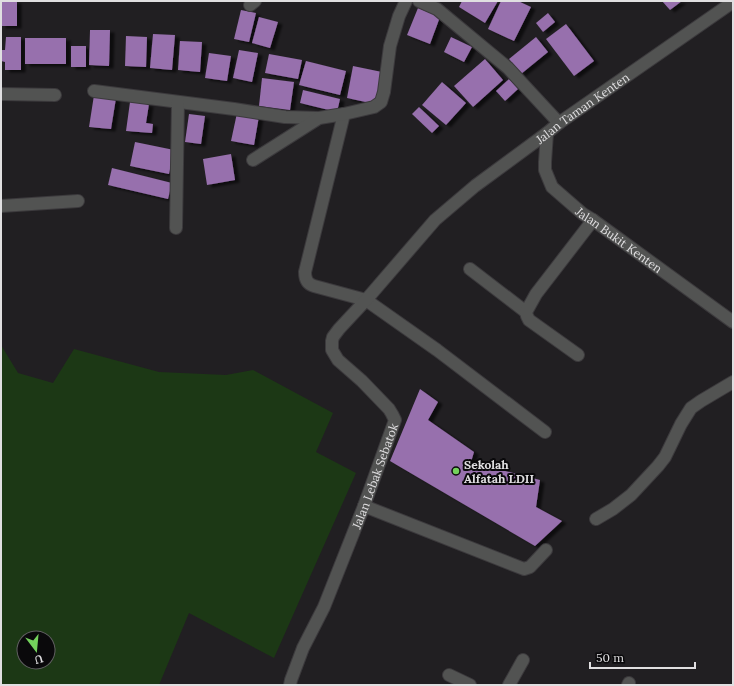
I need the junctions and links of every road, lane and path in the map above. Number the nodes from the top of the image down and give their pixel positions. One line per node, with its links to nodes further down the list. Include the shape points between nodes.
1 (406, 1): 9 (street, via 390,46 381,102 374,107)
2 (419, 1): 4 (street)
3 (733, 2): 11 (street, Jalan Taman Kenten)
4 (438, 5): 11 (street, via 508,68)
5 (94, 92): 8 (street)
6 (1, 94): 7 (street)
7 (55, 95)
8 (178, 102): 10 (street, via 285,117); 18 (street)
9 (344, 114): 10 (street); 20 (street, via 305,276 309,284 314,286)
10 (319, 118): 13 (street)
11 (559, 123): 12 (street, Jalan Taman Kenten)
12 (547, 133): 16 (street, Jalan Taman Kenten, via 475,186); 17 (street, Jalan Bukit Kenten, via 545,170 552,187)
13 (253, 160)
14 (78, 200): 15 (street)
15 (1, 206)
16 (436, 220): 20 (street, Jalan Lebak Sebatok)
17 (593, 220): 21 (street, via 536,294); 22 (street, Jalan Bukit Kenten)
18 (176, 228)
19 (470, 269): 21 (street)
20 (366, 300): 25 (street); 26 (street, Jalan Lebak Sebatok, via 339,329 331,345 341,363 362,381 395,420)
21 (526, 312): 23 (street, via 529,320)
22 (733, 322)
23 (578, 355)
24 (733, 382): 27 (street, via 691,408 658,466 631,495)
25 (545, 432)
26 (364, 506): 28 (street, via 524,569 530,567); 31 (street, Jalan Lebak Sebatok, via 324,607 303,648)
27 (596, 519)
28 (546, 550)
29 (524, 660): 33 (street)
30 (449, 675): 32 (street)
31 (290, 685)
32 (470, 685)
33 (509, 685)

